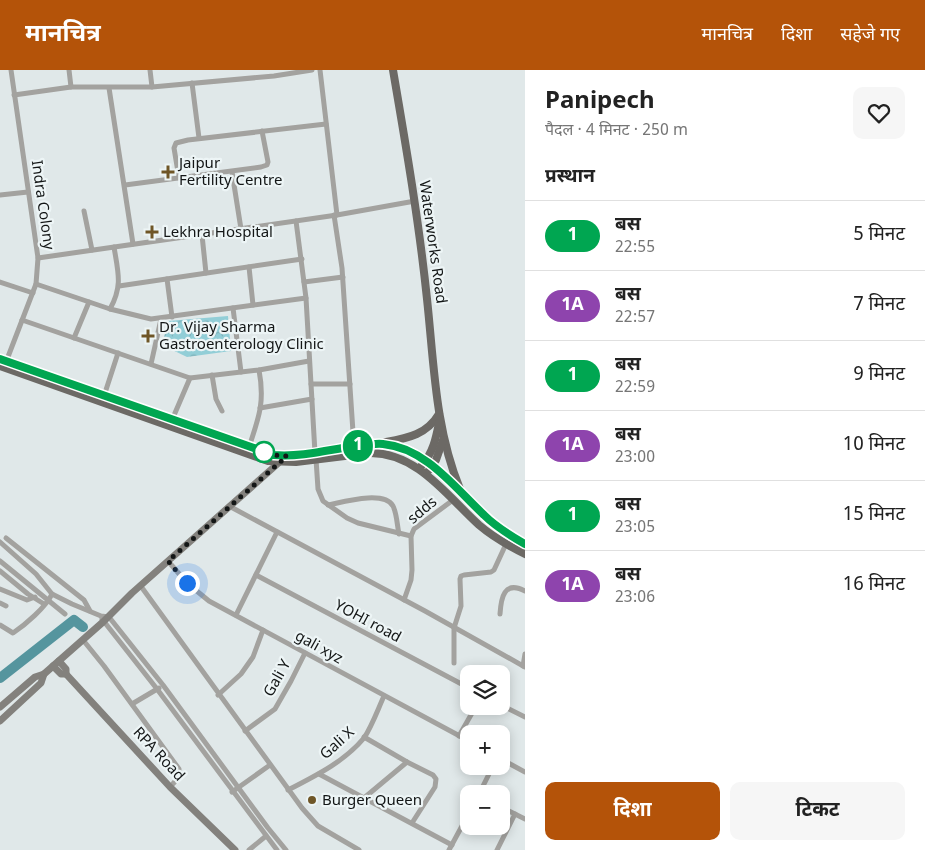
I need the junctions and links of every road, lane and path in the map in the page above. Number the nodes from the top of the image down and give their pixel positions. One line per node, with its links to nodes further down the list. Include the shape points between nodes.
1 (11, 70): 12 (street, Indra Colony)
2 (69, 70): 9 (street)
3 (150, 70): 10 (street)
4 (312, 70): 7 (street)
5 (320, 70): 13 (street)
6 (393, 70): 21 (main road, Waterworks Road)
7 (274, 73): 8 (street)
8 (192, 83): 10 (street); 15 (street)
9 (71, 87): 11 (street); 12 (street)
10 (152, 87): 11 (street)
11 (109, 88): 18 (street)
12 (14, 95): 19 (street, Indra Colony)
13 (326, 124): 14 (street); 23 (street)
14 (262, 131): 15 (street); 16 (street, via 266,165)
15 (199, 138): 17 (street, via 176,143)
16 (232, 172): 17 (street); 25 (street)
17 (179, 178): 18 (street)
18 (125, 185): 27 (street)
19 (28, 192): 20 (street); 30 (street, Indra Colony)
20 (0, 195)
21 (415, 201): 23 (street); 64 (main road, Waterworks Road)
22 (84, 210): 29 (street)
23 (336, 215): 24 (street); 34 (street)
24 (296, 221): 25 (street); 31 (street)
25 (241, 230): 26 (street)
26 (202, 234): 27 (street); 33 (street)
27 (133, 244): 28 (street)
28 (114, 247): 29 (street); 39 (street)
29 (92, 250): 30 (street)
30 (38, 258): 38 (street, Indra Colony)
31 (302, 259): 32 (street); 37 (street)
32 (249, 267): 33 (street); 43 (street)
33 (206, 273): 35 (street)
34 (343, 277): 37 (street); 59 (street)
35 (167, 279): 39 (street); 46 (street)
36 (0, 282): 40 (street)
37 (304, 282): 41 (street)
38 (36, 284): 40 (street, Indra Colony); 42 (street)
39 (119, 286): 45 (street)
40 (33, 293): 48 (street, Indra Colony)
41 (306, 298): 43 (street); 51 (street)
42 (89, 302): 45 (street); 49 (street)
43 (253, 305): 44 (street)
44 (232, 308): 46 (street); 55 (street)
45 (110, 309): 47 (street, via 151,320)
46 (172, 317): 47 (street)
47 (161, 319): 53 (street)
48 (22, 320): 49 (street); 52 (street, Indra Colony)
49 (74, 338): 50 (street)
50 (118, 353): 53 (street); 60 (street)
51 (310, 361): 54 (street); 58 (street)
52 (2, 363): 60 (main road); 72 (main road)
53 (151, 364): 57 (street)
54 (259, 370): 55 (street); 62 (street, via 263,390)
55 (241, 372): 56 (street)
56 (212, 375): 57 (street); 63 (street, via 216,400)
57 (190, 378): 65 (street)
58 (311, 384): 59 (street); 61 (street)
59 (350, 384): 69 (street)
60 (104, 396): 65 (main road)
61 (312, 399): 62 (street); 71 (street)
62 (260, 408): 68 (street)
63 (222, 410)
64 (440, 416): 66 (main road); 67 (main road, via 419,433); 73 (main road)
65 (172, 420): 68 (main road)
66 (444, 438): 73 (main road, via 441,451); 76 (main road)
67 (376, 444): 69 (main road); 73 (main road, via 397,446)
68 (249, 447): 70 (main road)
69 (354, 447): 71 (main road)
70 (287, 456): 71 (main road); 72 (street)
71 (315, 456): 72 (main road); 74 (main road, via 378,453 400,458); 78 (street, via 318,489)
72 (278, 463): 79 (street)
73 (428, 463): 74 (main road); 75 (main road); 76 (main road)
74 (418, 468): 75 (main road)
75 (426, 474): 77 (main road)
76 (461, 492): 86 (main road, via 486,517)
77 (453, 500): 82 (street, sdds, via 417,526); 85 (main road)
78 (328, 505): 81 (street, via 358,523); 81 (street, via 377,498 386,500 392,505)
79 (229, 506): 80 (street); 89 (street)
80 (277, 532): 91 (street); 97 (street)
81 (399, 534): 82 (street)
82 (411, 536): 97 (street, sdds, via 411,580)
83 (6, 538): 101 (street, via 84,600)
84 (0, 542): 95 (street, via 36,574)
85 (506, 544): 87 (main road); 107 (street, via 494,570 461,576 461,606)
86 (525, 544)
87 (525, 554)
88 (0, 561): 98 (street)
89 (168, 561): 92 (street); 104 (street, gali xyz, via 200,594)
90 (0, 571): 96 (street)
91 (256, 575): 104 (street); 116 (street, YOHI road)
92 (140, 585): 105 (street); 119 (street)
93 (0, 589): 96 (street, via 27,600)
94 (525, 591): 103 (street, via 515,588 504,592)
95 (52, 594): 98 (street); 101 (street)
96 (35, 598): 98 (street)
97 (404, 600): 107 (street)
98 (46, 602): 102 (street); 106 (street, via 13,633)
99 (0, 603): 100 (street)
100 (6, 606)
101 (90, 611): 105 (street)
102 (65, 614)
103 (500, 614)
104 (236, 616): 108 (street, gali xyz)
105 (104, 618): 109 (street); 117 (street); 118 (street)
106 (0, 625)
107 (454, 628): 112 (street); 114 (street)
108 (263, 630): 110 (street, gali xyz); 119 (street, via 253,657 241,674)
109 (83, 640): 113 (street); 121 (street)
110 (305, 653): 120 (street, gali xyz); 127 (street, Gali Y, via 275,708)
111 (525, 654): 114 (street)
112 (454, 663)
113 (56, 664): 115 (street); 135 (street, RPA Road, via 66,670 66,674)
114 (524, 667)
115 (44, 674): 122 (street, via 35,677); 126 (street, via 41,683)
116 (460, 683)
117 (163, 685): 118 (street); 136 (street)
118 (157, 689): 121 (street); 138 (street)
119 (218, 695): 127 (street)
120 (384, 696): 128 (street, gali xyz); 129 (street, Gali X)
121 (132, 704): 135 (street, via 179,769 179,777)
122 (0, 707)
123 (510, 710): 125 (street)
124 (471, 715): 128 (street)
125 (525, 717)
126 (0, 721)
127 (245, 731): 132 (street)
128 (459, 736)
129 (364, 737): 130 (street); 134 (street, Gali X)
130 (407, 762): 139 (street); 143 (street, via 436,779 435,787)
131 (510, 764): 133 (street)
132 (270, 765): 136 (street); 137 (street)
133 (525, 772)
134 (319, 774): 137 (street, Gali X); 139 (street)
135 (170, 787): 148 (street, RPA Road)
136 (238, 787): 138 (street); 151 (street)
137 (288, 790): 146 (street, via 318,826)
138 (232, 792): 145 (street)
139 (364, 798): 143 (street)
140 (510, 812): 141 (street)
141 (515, 814): 142 (street); 154 (street)
142 (525, 819)
143 (412, 824): 147 (street)
144 (460, 830): 147 (street)
145 (266, 836): 149 (street); 150 (street)
146 (348, 844): 152 (street); 153 (street)
147 (450, 848)
148 (235, 850)
149 (249, 850)
150 (277, 850)
151 (286, 850)
152 (344, 850)
153 (359, 850)
154 (497, 850)

